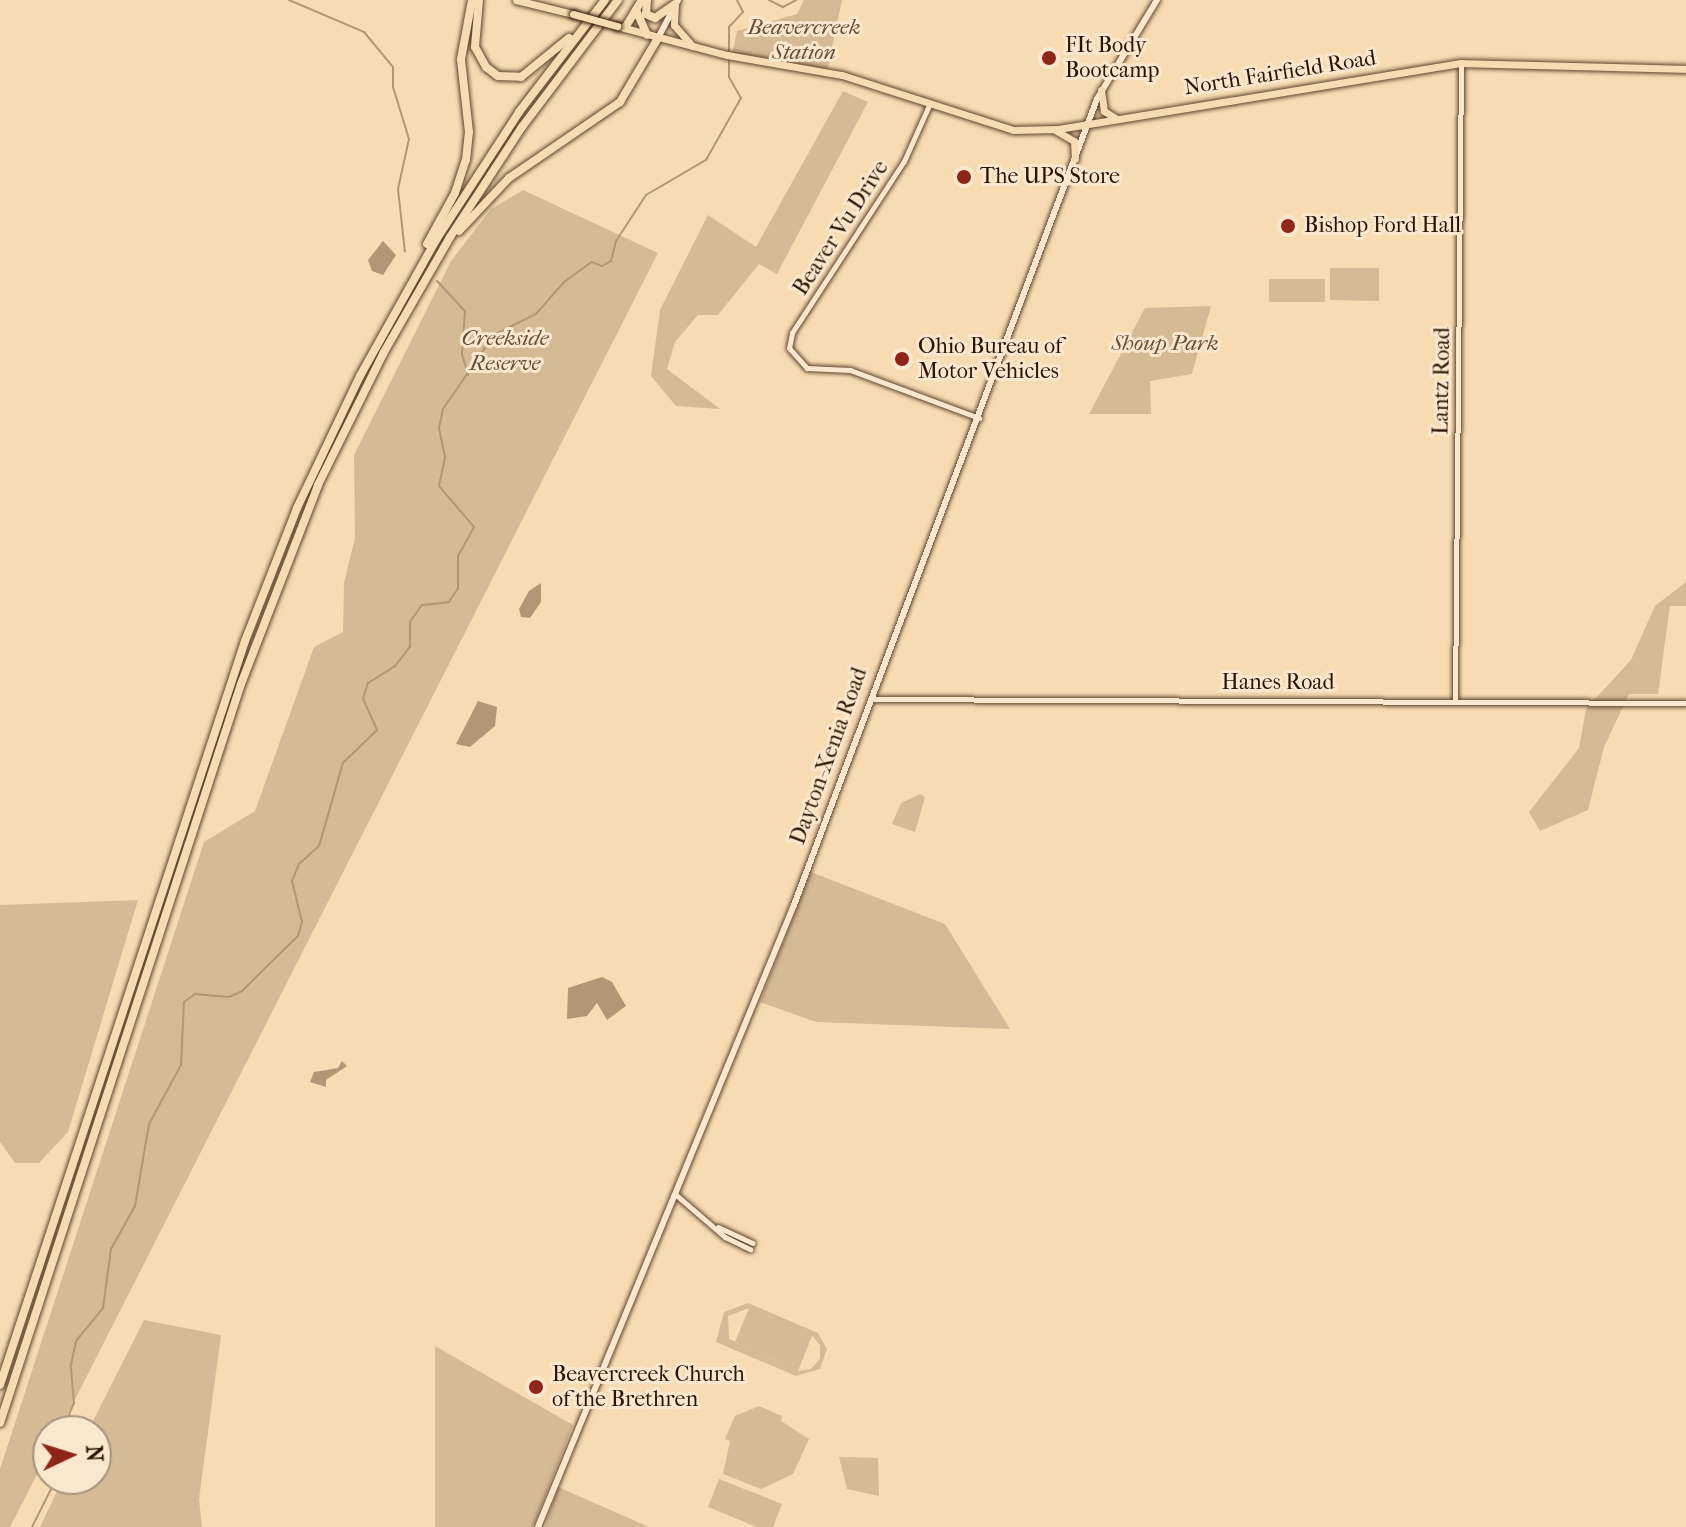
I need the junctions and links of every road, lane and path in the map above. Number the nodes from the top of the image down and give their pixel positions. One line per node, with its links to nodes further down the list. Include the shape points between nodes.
1 (472, 0): 23 (highway, via 461,59 466,160 455,193)
2 (479, 0): 8 (highway, via 475,47 486,67 509,79 543,62)
3 (516, 0): 10 (main road, North Fairfield Road, bridge)
4 (618, 0): 22 (highway, via 522,127)
5 (644, 0): 7 (highway, via 646,14 655,18); 9 (highway)
6 (1157, 0): 16 (main road, Dayton-Xenia Road)
7 (676, 2): 12 (main road); 13 (main road, via 674,25)
8 (603, 3): 23 (highway, via 503,137)
9 (636, 9): 10 (highway); 11 (highway)
10 (621, 27): 11 (main road, North Fairfield Road)
11 (647, 35): 12 (main road, North Fairfield Road)
12 (658, 38): 13 (main road, North Fairfield Road); 22 (highway, via 620,102 509,178)
13 (693, 47): 17 (main road, North Fairfield Road, via 842,75)
14 (1461, 63): 15 (main road, North Fairfield Road); 18 (main road, North Fairfield Road); 26 (street, Lantz Road)
15 (1686, 69)
16 (1101, 90): 18 (main road, via 1104,111); 19 (main road, Dayton-Xenia Road)
17 (930, 103): 20 (main road, North Fairfield Road, via 994,127); 24 (street, Beaver Vu Drive, via 904,161 792,333 790,352 803,366 850,370)
18 (1117, 119): 19 (main road, North Fairfield Road)
19 (1088, 124): 20 (main road, North Fairfield Road); 21 (main road, Dayton-Xenia Road)
20 (1053, 129): 21 (main road, via 1074,141)
21 (1075, 159): 24 (main road, Dayton-Xenia Road)
22 (432, 267): 31 (highway, via 344,432 264,618)
23 (394, 312): 30 (highway, via 327,443 245,641)
24 (979, 418): 25 (main road, Dayton-Xenia Road)
25 (869, 699): 26 (street, Hanes Road); 28 (main road, Dayton-Xenia Road, via 794,905)
26 (1455, 700): 27 (street, Hanes Road)
27 (1686, 703)
28 (674, 1193): 29 (street, via 725,1237); 32 (main road, Dayton-Xenia Road)
29 (751, 1246)
30 (0, 1385)
31 (0, 1423)
32 (538, 1527)

